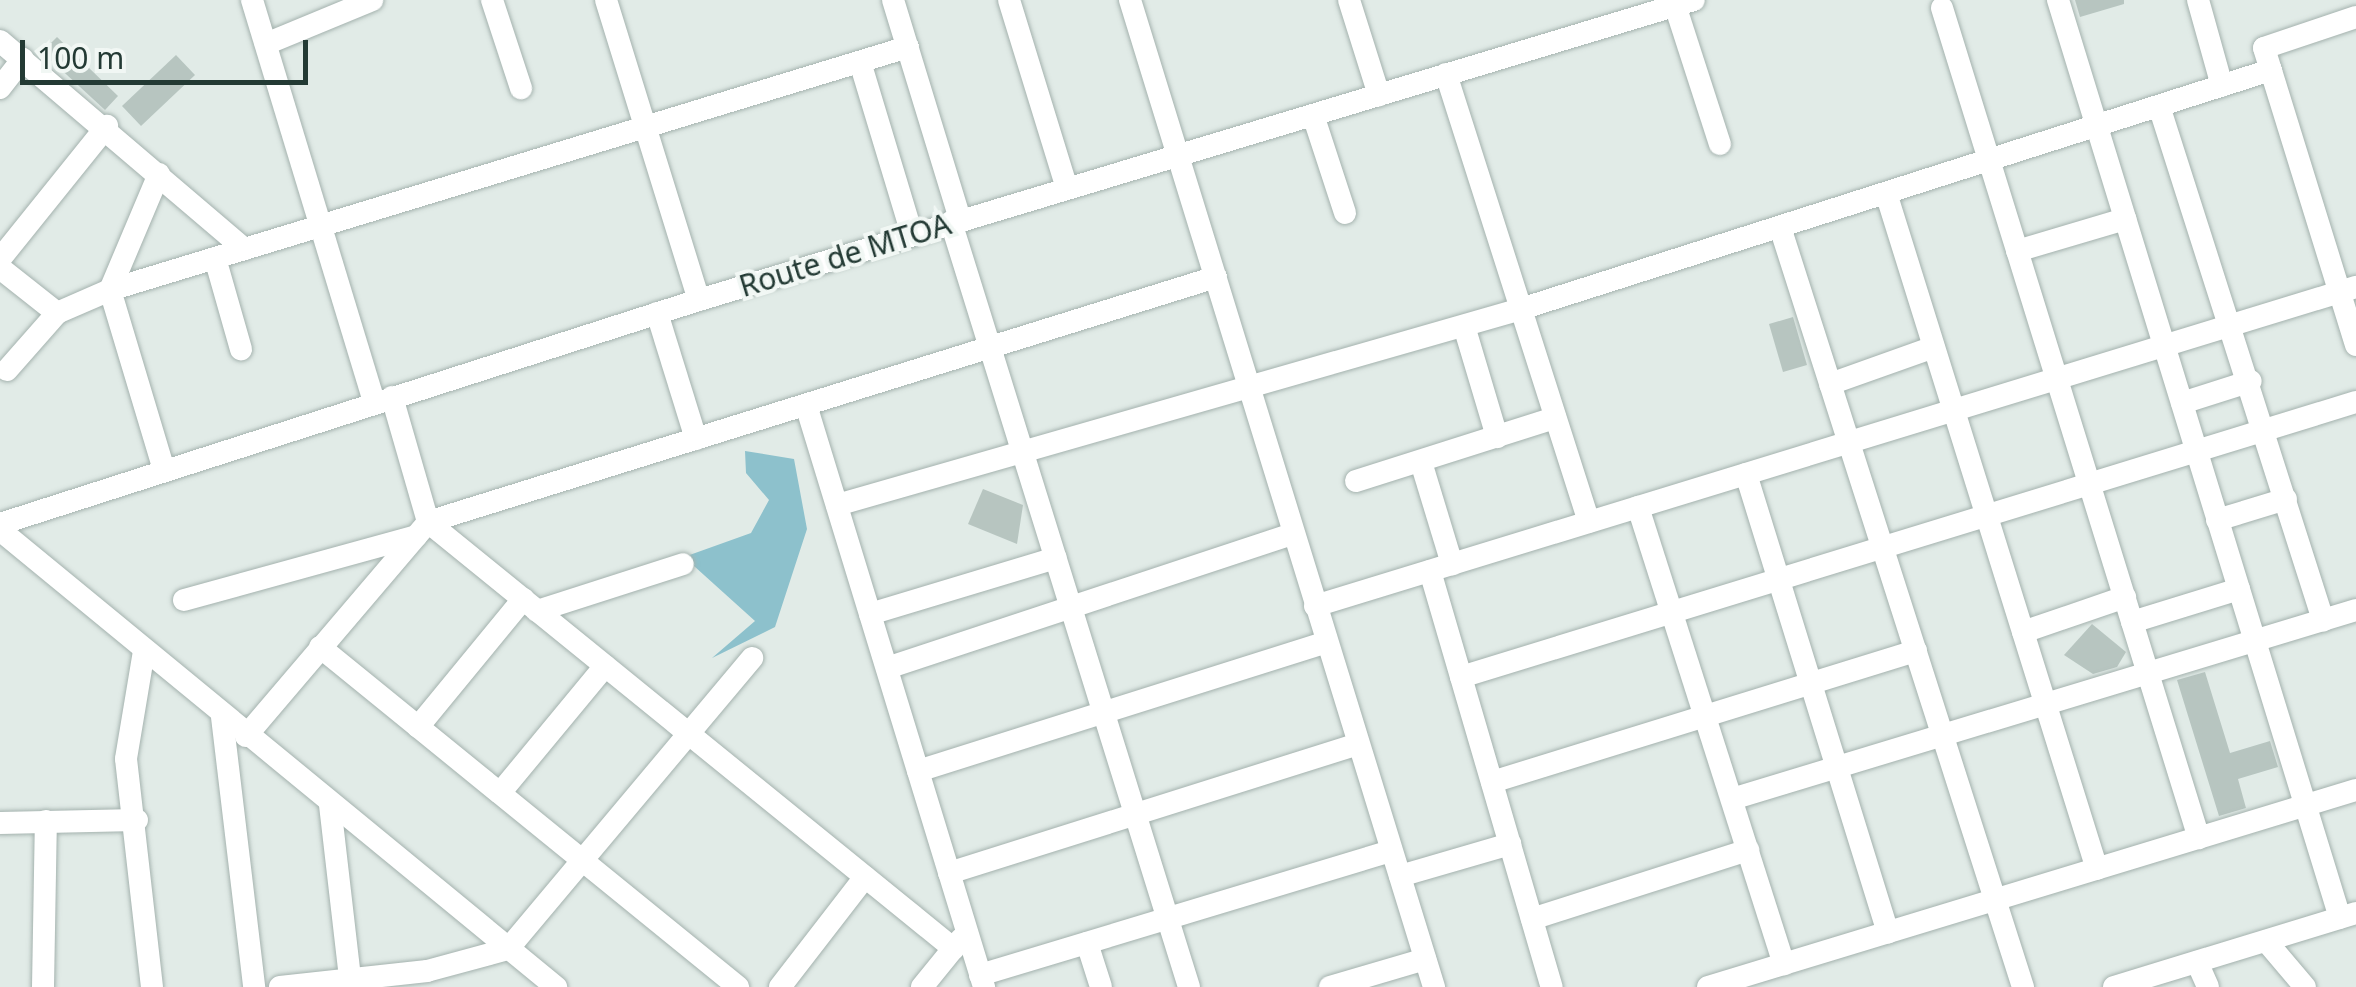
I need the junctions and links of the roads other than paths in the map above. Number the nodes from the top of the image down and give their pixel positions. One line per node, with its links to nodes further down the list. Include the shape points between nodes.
1 (252, 0): 15 (street)
2 (373, 0): 15 (street)
3 (492, 0): 23 (street)
4 (606, 0): 29 (street)
5 (893, 0): 16 (street)
6 (1009, 0): 34 (street)
7 (1130, 0): 31 (street)
8 (1349, 0): 24 (street)
9 (2058, 0): 28 (street)
10 (2198, 0): 21 (street)
11 (1684, 3): 20 (street, Route de MTOA); 30 (street)
12 (1942, 8): 32 (street)
13 (2356, 17): 19 (street, via 2264,48)
14 (0, 42): 17 (street)
15 (266, 44): 39 (street)
16 (908, 47): 18 (street); 38 (street)
17 (23, 59): 22 (street); 27 (street)
18 (860, 62): 29 (street); 41 (street)
19 (2271, 70): 21 (street); 48 (street)
20 (1446, 74): 24 (street, Route de MTOA); 51 (street)
21 (2222, 86): 25 (street)
22 (0, 88)
23 (521, 88)
24 (1378, 95): 26 (street, Route de MTOA)
25 (2159, 106): 28 (street); 54 (street)
26 (1313, 114): 31 (street, Route de MTOA); 36 (street)
27 (108, 126): 33 (street); 45 (street)
28 (2097, 126): 32 (street); 37 (street)
29 (646, 130): 39 (street); 50 (street)
30 (1720, 144)
31 (1179, 156): 34 (street, Route de MTOA); 47 (street)
32 (1989, 160): 35 (street); 43 (street)
33 (159, 174): 42 (street); 49 (street)
34 (1067, 188): 38 (street, Route de MTOA)
35 (1886, 193): 40 (street); 59 (street)
36 (1345, 213)
37 (2126, 219): 43 (street); 56 (street)
38 (956, 221): 41 (street, Route de MTOA); 58 (street)
39 (322, 225): 42 (street); 66 (street)
40 (1780, 227): 51 (street); 64 (street)
41 (912, 234): 50 (street, Route de MTOA)
42 (244, 248): 44 (street)
43 (2018, 251): 62 (street)
44 (215, 258): 49 (street); 60 (street)
45 (0, 259)
46 (0, 268): 52 (street)
47 (1216, 277): 58 (street); 65 (street)
48 (2348, 289): 54 (street); 57 (street)
49 (110, 290): 52 (street); 79 (street)
50 (699, 300): 53 (street, Route de MTOA)
51 (1521, 310): 55 (street); 71 (street)
52 (57, 313): 61 (street)
53 (657, 313): 66 (street, Route de MTOA); 74 (street)
54 (2232, 322): 56 (street); 63 (street)
55 (1464, 326): 65 (street); 73 (street)
56 (2164, 345): 62 (street); 68 (street)
57 (2356, 345)
58 (990, 348): 69 (street); 76 (street)
59 (1934, 348): 64 (street); 70 (street)
60 (241, 349)
61 (7, 370)
62 (2057, 380): 70 (street); 82 (street)
63 (2250, 381): 68 (street); 72 (street)
64 (1830, 384): 75 (street)
65 (1250, 387): 76 (street); 91 (street)
66 (383, 399): 79 (street, Route de MTOA); 90 (street)
67 (2356, 402): 72 (street)
68 (2182, 403): 77 (street)
69 (806, 405): 74 (street); 84 (street)
70 (1954, 411): 75 (street); 86 (street)
71 (1555, 418): 73 (street); 88 (street)
72 (2266, 430): 77 (street); 83 (street)
73 (1496, 437): 78 (street)
74 (696, 439): 90 (street)
75 (1849, 442): 80 (street); 92 (street)
76 (1022, 452): 84 (street); 93 (street)
77 (2196, 452): 82 (street); 87 (street)
78 (1421, 462): 81 (street); 95 (street)
79 (164, 470): 89 (street, Route de MTOA)
80 (1746, 474): 85 (street); 96 (street)
81 (1356, 481)
82 (2090, 484): 86 (street); 98 (street)
83 (2286, 499): 87 (street); 106 (street)
84 (837, 505): 105 (street)
85 (1638, 507): 88 (street); 104 (street)
86 (1987, 516): 92 (street); 108 (street)
87 (2217, 520): 97 (street)
88 (1589, 522): 95 (street)
89 (0, 527): 112 (street)
90 (422, 529): 99 (street); 100 (street); 111 (street)
91 (1293, 534): 101 (street); 102 (street)
92 (1883, 548): 96 (street); 113 (street)
93 (1056, 558): 102 (street); 105 (street)
94 (683, 564): 100 (street)
95 (1441, 567): 101 (street); 118 (street)
96 (1778, 580): 104 (street); 119 (street)
97 (2239, 589): 107 (street); 109 (street)
98 (2125, 597): 107 (street); 108 (street)
99 (184, 600)
100 (530, 605): 115 (street); 124 (street)
101 (1315, 606): 110 (street)
102 (1071, 608): 116 (street); 121 (street)
103 (2356, 610): 106 (street)
104 (1672, 613): 118 (street); 122 (street)
105 (870, 614): 116 (street)
106 (2323, 620): 109 (street)
107 (2132, 622): 117 (street)
108 (2023, 632): 120 (street)
109 (2255, 641): 117 (street); 135 (street)
110 (1326, 642): 121 (street); 128 (street)
111 (320, 646): 124 (street); 127 (street)
112 (144, 651): 123 (street); 138 (street, via 126,759)
113 (1916, 651): 119 (street); 126 (street)
114 (752, 658): 125 (street)
115 (605, 666): 125 (street); 133 (street)
116 (887, 668): 130 (street)
117 (2148, 673): 120 (street); 141 (street)
118 (1461, 677): 131 (street)
119 (1810, 684): 122 (street); 129 (street)
120 (2046, 704): 126 (street); 146 (street)
121 (1104, 712): 130 (street); 137 (street)
122 (1705, 716): 131 (street); 134 (street)
123 (222, 717): 127 (street); 168 (street)
124 (418, 727): 133 (street)
125 (688, 734): 145 (street); 149 (street)
126 (1943, 735): 129 (street); 150 (street)
127 (246, 736): 136 (street)
128 (1358, 744): 137 (street); 144 (street)
129 (1837, 768): 134 (street); 154 (street)
130 (918, 771): 147 (street)
131 (1492, 782): 142 (street)
132 (2356, 790): 135 (street)
133 (500, 793): 145 (street)
134 (1732, 799): 143 (street)
135 (2305, 805): 141 (street); 151 (street)
136 (330, 806): 158 (street); 162 (street)
137 (1135, 814): 147 (street); 152 (street)
138 (137, 820): 139 (street); 167 (street)
139 (46, 821): 140 (street); 166 (street)
140 (0, 823)
141 (2200, 838): 146 (street)
142 (1510, 844): 148 (street); 153 (street)
143 (1748, 850): 153 (street); 161 (street)
144 (1392, 851): 148 (street); 152 (street)
145 (583, 861): 158 (street); 171 (street)
146 (2097, 869): 150 (street)
147 (949, 873): 155 (street)
148 (1400, 876): 159 (street)
149 (865, 877): 155 (street); 172 (street)
150 (1996, 900): 154 (street); 180 (street)
151 (2348, 916): 156 (street)
152 (1168, 918): 157 (street); 175 (street)
153 (1532, 919): 178 (street)
154 (1888, 932): 161 (street)
155 (960, 940): 164 (street); 173 (street)
156 (2266, 940): 160 (street); 183 (street)
157 (1087, 942): 164 (street); 174 (street)
158 (508, 948): 163 (street); 170 (street)
159 (1426, 959): 176 (street); 177 (street)
160 (2197, 962): 181 (street); 182 (street)
161 (1784, 964): 179 (street)
162 (350, 979): 163 (street); 165 (street)
163 (427, 979)
164 (982, 981)
165 (314, 985): 169 (street)
166 (43, 987)
167 (152, 987)
168 (254, 987)
169 (280, 987)
170 (556, 987)
171 (738, 987)
172 (780, 987)
173 (922, 987)
174 (1101, 987)
175 (1189, 987)
176 (1330, 987)
177 (1434, 987)
178 (1552, 987)
179 (1708, 987)
180 (2023, 987)
181 (2114, 987)
182 (2208, 987)
183 (2305, 987)

